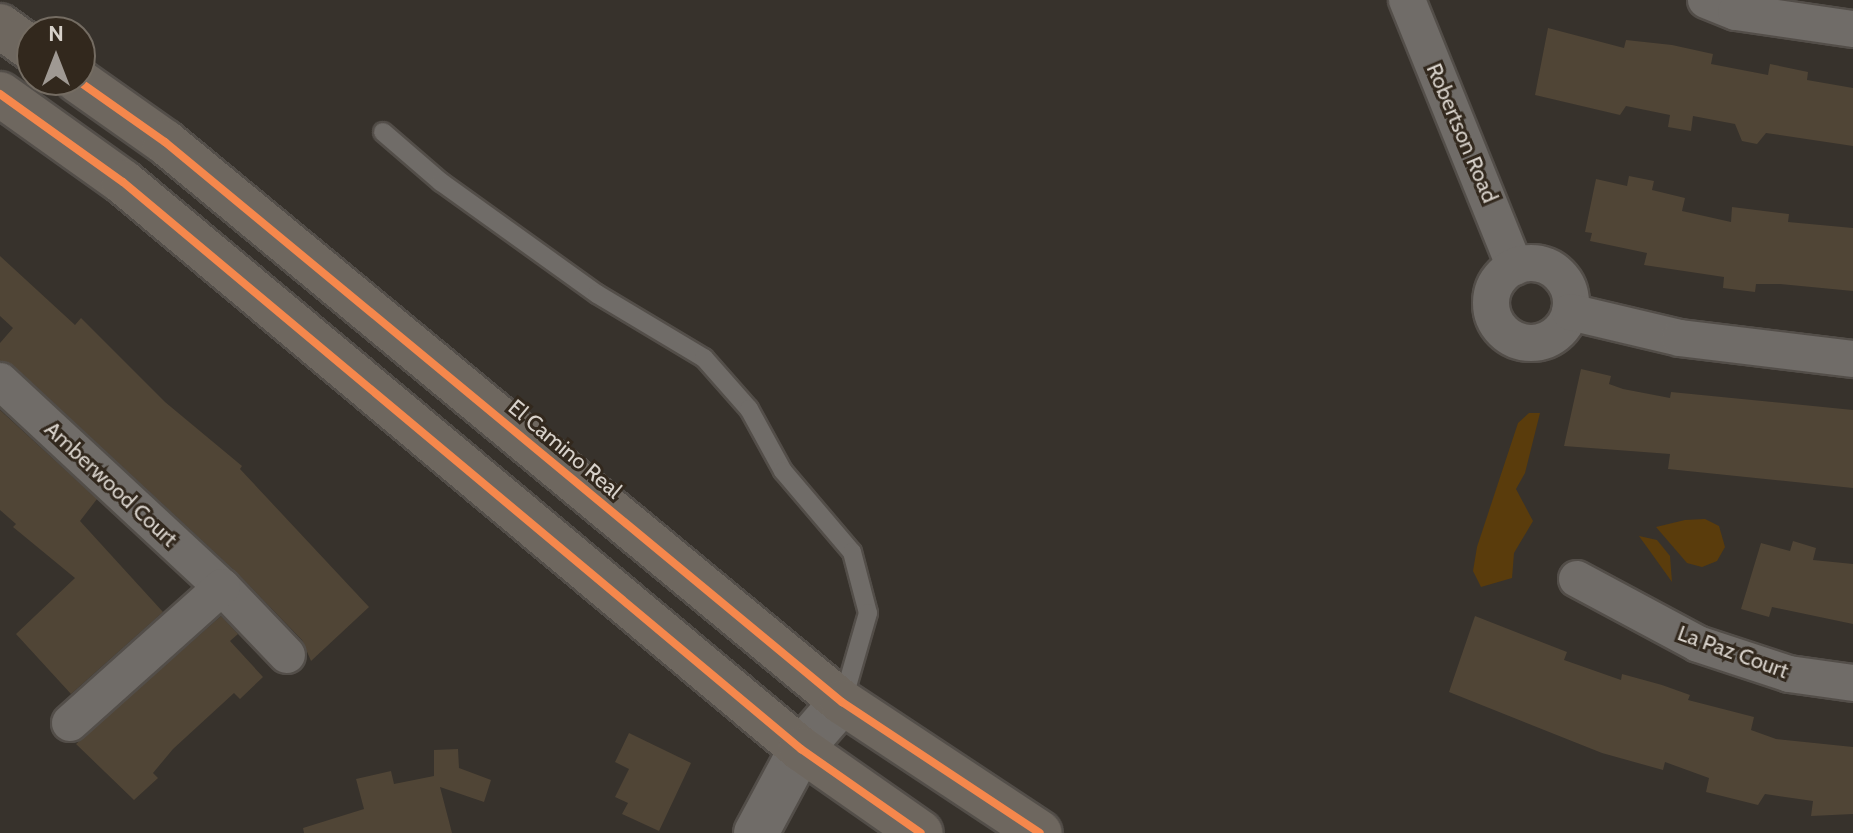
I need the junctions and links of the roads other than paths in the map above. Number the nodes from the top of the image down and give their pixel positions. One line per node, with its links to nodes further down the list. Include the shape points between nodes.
1 (1407, 0): 7 (street, Robertson Road)
2 (1706, 0): 3 (street, via 1736,12)
3 (1853, 29)
4 (96, 93): 15 (main road, El Camino Real, via 175,149)
5 (0, 94): 17 (main road, via 123,182)
6 (383, 132): 15 (lane, via 441,182 597,294 704,358 749,409 783,471 852,552 868,613)
7 (1515, 267): 8 (street, via 1554,270 1570,291); 8 (street, via 1496,284 1492,297 1496,322 1504,332 1527,343 1540,342 1562,329)
8 (1570, 312): 9 (street, via 1680,338)
9 (1853, 359)
10 (0, 381): 12 (street, Amberwood Court)
11 (1577, 579): 14 (street, La Paz Court, via 1698,644 1789,674)
12 (222, 587): 13 (street, Amberwood Court); 16 (street)
13 (287, 655)
14 (1853, 683)
15 (842, 702): 17 (street); 20 (main road, El Camino Real)
16 (70, 723)
17 (801, 749): 18 (street); 19 (main road)
18 (756, 833)
19 (921, 833)
20 (1040, 833)

